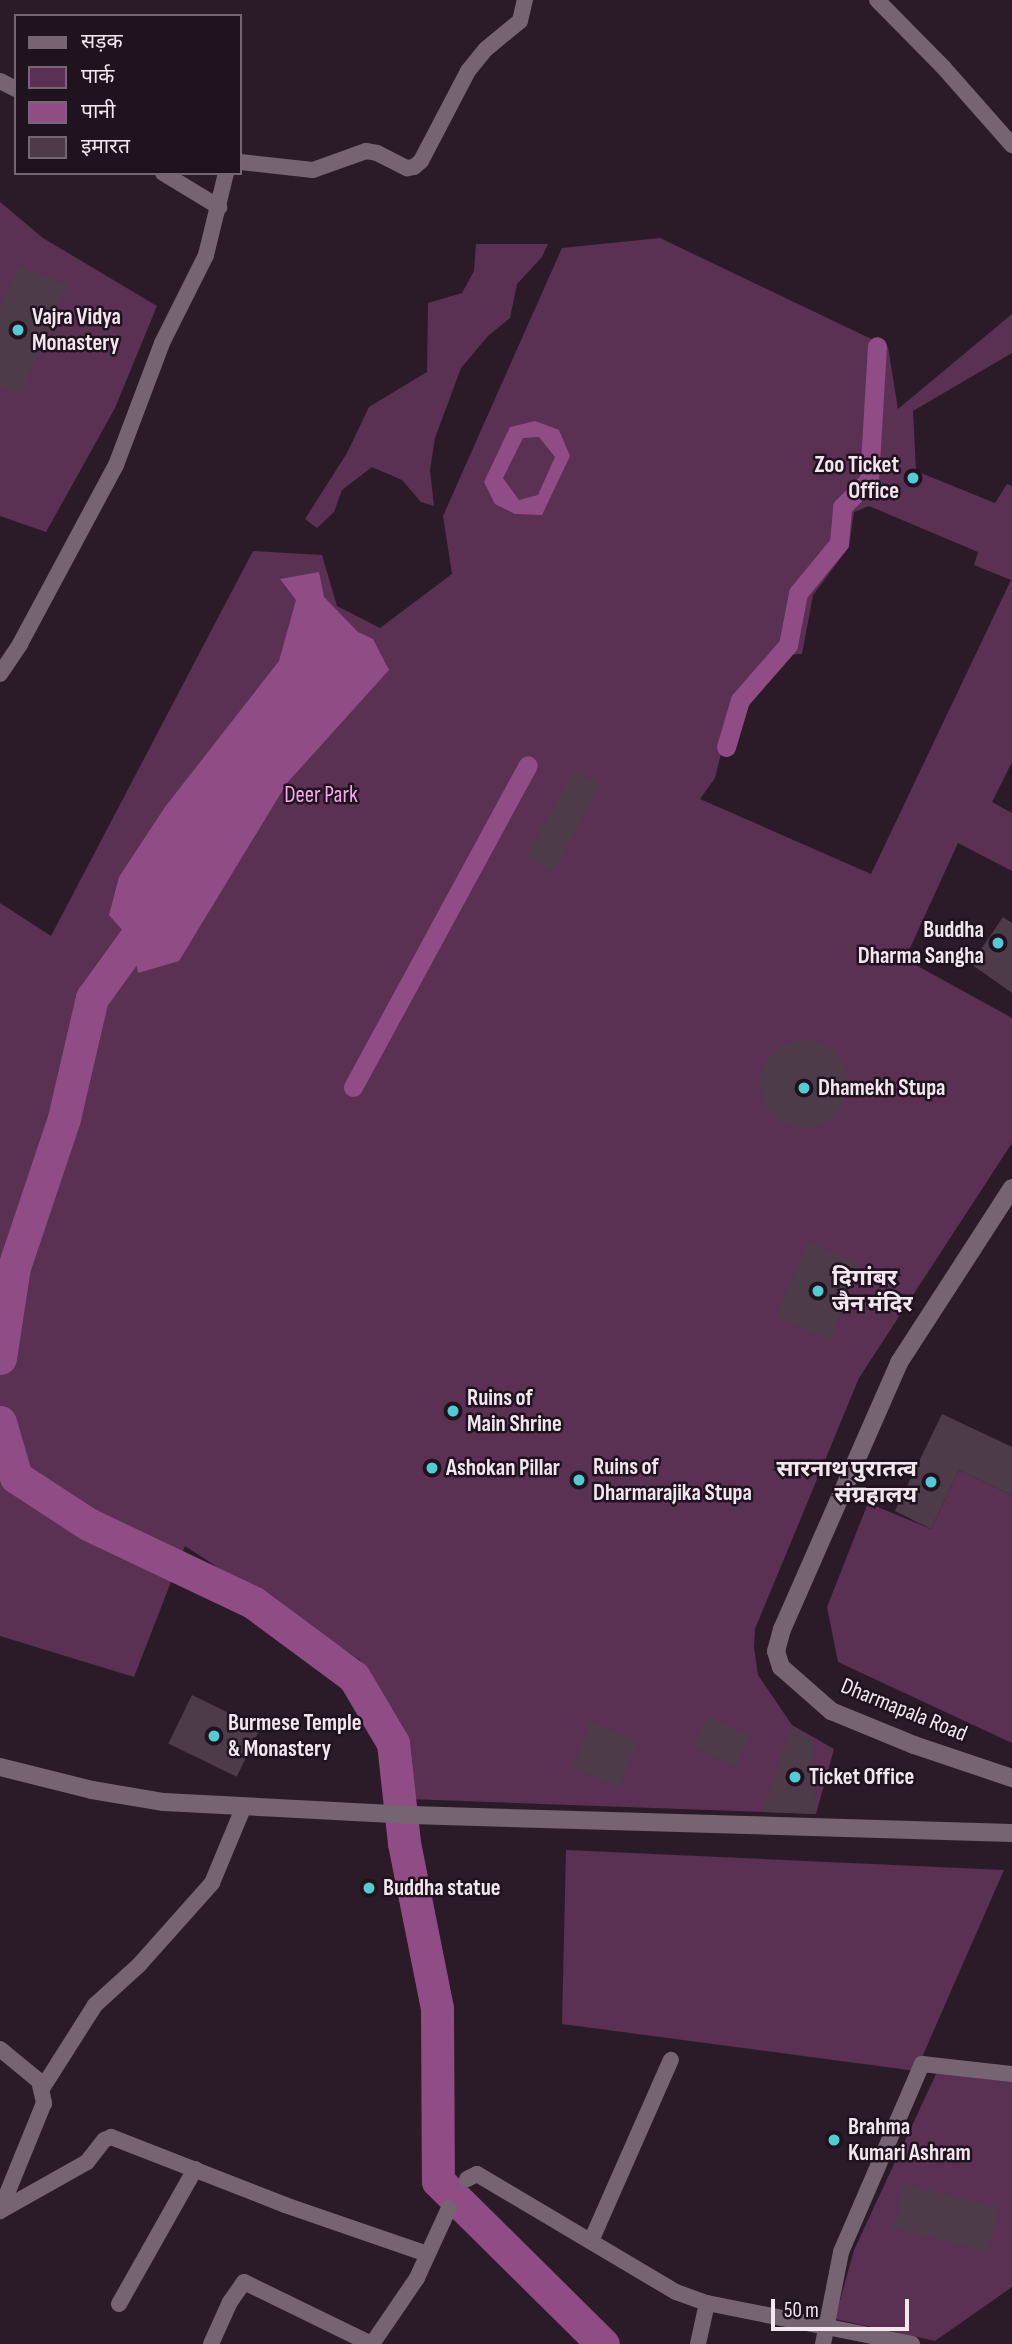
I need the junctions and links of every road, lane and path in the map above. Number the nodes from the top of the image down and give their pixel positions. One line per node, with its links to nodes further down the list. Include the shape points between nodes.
1 (525, 0): 4 (street, via 520,21 468,71 414,167 366,151 313,170)
2 (877, 0): 3 (street)
3 (1012, 145)
4 (242, 162)
5 (166, 175): 7 (street)
6 (226, 175): 7 (street)
7 (219, 207): 8 (street, via 206,255 162,343 116,465)
8 (0, 674)
9 (1012, 1188): 11 (street, Dharmapala Road, via 899,1363 776,1651 781,1667 831,1711 914,1745)
10 (1, 1770): 12 (street, via 164,1802)
11 (1012, 1777)
12 (244, 1806): 13 (street); 17 (street, via 212,1883 139,1965 94,2006)
13 (1012, 1833)
14 (0, 2049): 17 (street)
15 (671, 2060): 21 (street)
16 (1012, 2074): 25 (street, via 922,2064 841,2252)
17 (43, 2087): 18 (street, via 41,2113 0,2211 87,2162 110,2137)
18 (195, 2169): 22 (street); 24 (street)
19 (467, 2179): 21 (street, via 477,2174)
20 (449, 2208): 22 (street)
21 (591, 2241): 23 (street, via 676,2292)
22 (426, 2254): 27 (street, via 417,2278)
23 (707, 2303): 25 (street); 28 (street)
24 (119, 2304)
25 (826, 2327): 29 (street); 30 (street)
26 (211, 2344): 27 (street, via 244,2282)
27 (372, 2344)
28 (698, 2344)
29 (823, 2344)
30 (912, 2344)

